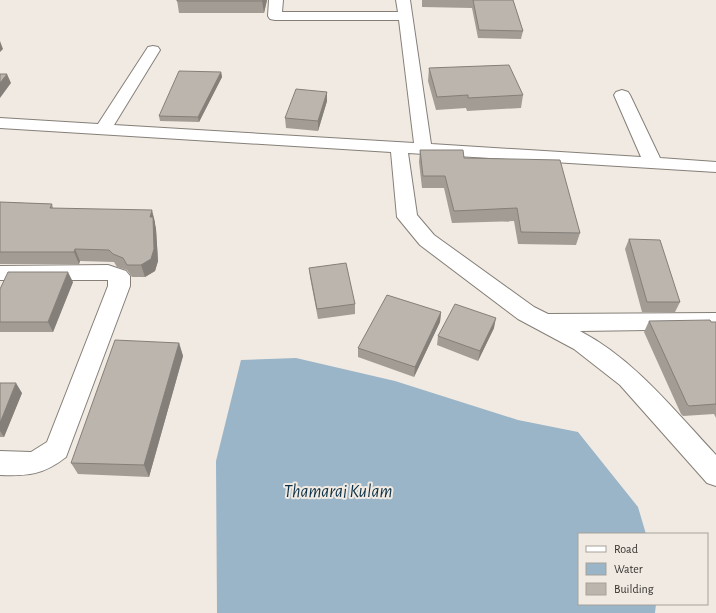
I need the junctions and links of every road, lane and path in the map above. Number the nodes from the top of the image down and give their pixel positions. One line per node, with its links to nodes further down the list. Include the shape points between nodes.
1 (276, 0): 3 (street, via 275,16)
2 (403, 0): 3 (street)
3 (405, 16): 9 (street)
4 (153, 50): 7 (street)
5 (622, 95): 10 (street)
6 (0, 123): 7 (street)
7 (103, 129): 8 (street)
8 (400, 148): 9 (street); 14 (street, via 407,217 427,240 526,313)
9 (423, 149): 10 (street)
10 (653, 164): 11 (street)
11 (716, 167)
12 (0, 273): 15 (street, via 108,272 119,276 119,286 58,449 33,464)
13 (716, 321): 14 (street)
14 (544, 323): 16 (street, via 582,343 629,378)
15 (0, 463)
16 (716, 474)

